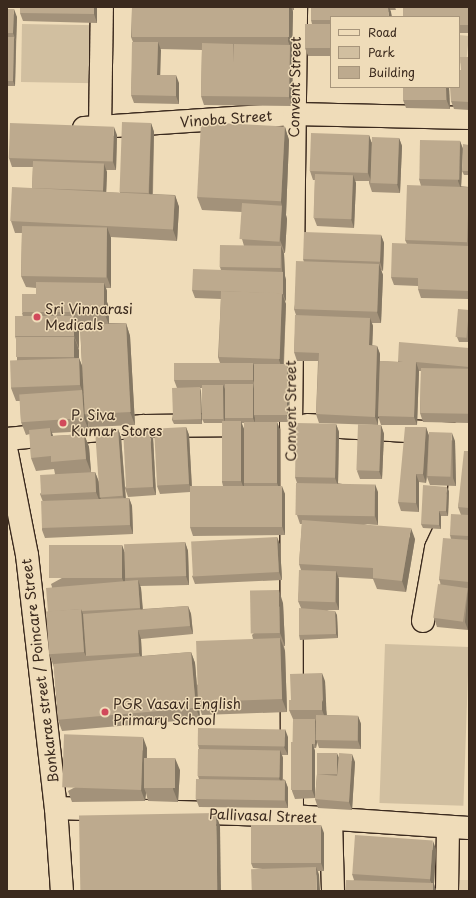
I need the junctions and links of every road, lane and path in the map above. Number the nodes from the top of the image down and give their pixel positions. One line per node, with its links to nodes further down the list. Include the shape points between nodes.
1 (102, 7): 6 (street)
2 (296, 7): 3 (street, Convent Street)
3 (294, 114): 4 (street, Vinoba Street); 6 (street, Vinoba Street); 7 (street, Convent Street)
4 (469, 118)
5 (62, 127): 6 (street, Vinoba Street)
6 (100, 129)
7 (291, 424): 8 (street); 9 (street, via 143,426); 13 (street, Convent Street)
8 (463, 431): 11 (street, via 458,501 436,548)
9 (7, 439)
10 (7, 453): 12 (street, Bonkarae street / Poincare Street, via 27,555)
11 (422, 621)
12 (56, 808): 13 (street, Pallivasal Street); 16 (street, Bonkarae street / Poincare Street)
13 (292, 816): 14 (street, Pallivasal Street)
14 (331, 819): 15 (street, Pallivasal Street); 17 (street)
15 (459, 828): 18 (street)
16 (62, 891)
17 (333, 891)
18 (447, 891)

